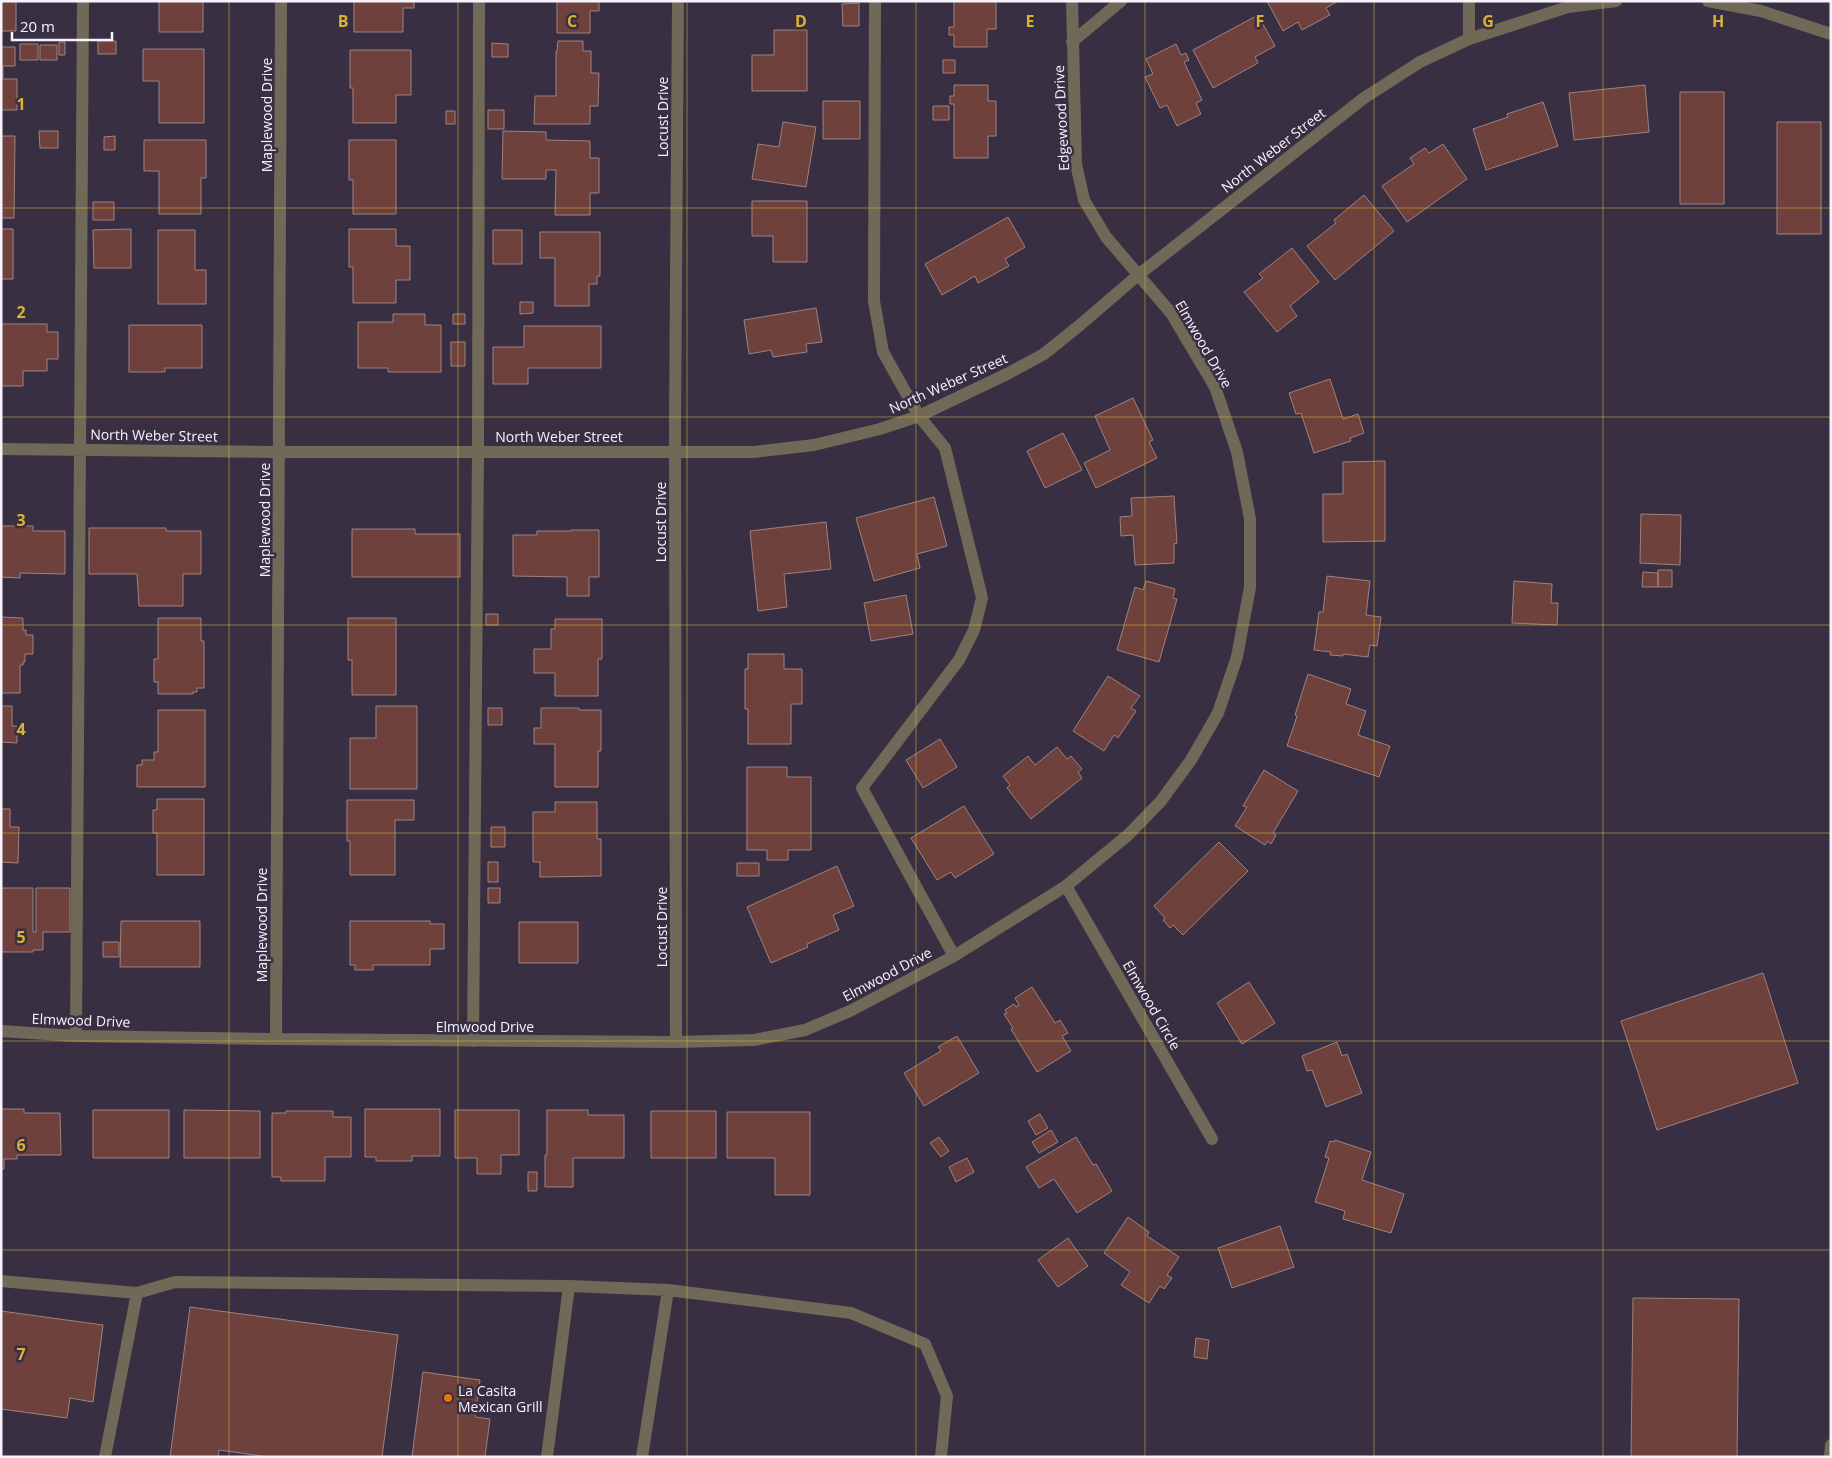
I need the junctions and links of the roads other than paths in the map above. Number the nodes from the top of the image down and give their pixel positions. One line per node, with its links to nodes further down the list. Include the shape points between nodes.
1 (83, 1): 17 (street)
2 (282, 1): 20 (street, Maplewood Drive)
3 (479, 1): 18 (street)
4 (678, 1): 19 (street, Locust Drive)
5 (875, 1): 15 (street, via 874,301 884,352)
6 (1072, 1): 13 (street, Edgewood Drive)
7 (1121, 1): 13 (street)
8 (1469, 1): 12 (street)
9 (1616, 1): 12 (street, North Weber Street, via 1568,6)
10 (1708, 1): 11 (street, via 1762,11)
11 (1831, 34)
12 (1469, 39): 14 (street, North Weber Street, via 1420,62 1364,98)
13 (1072, 42): 14 (street, Edgewood Drive, via 1076,164 1084,200 1106,237)
14 (1137, 276): 15 (street, North Weber Street, via 1044,354); 21 (street, Elmwood Drive, via 1171,313 1215,387 1237,452 1250,519 1250,587 1237,657 1218,713 1191,760 1161,801 1128,835)
15 (919, 416): 19 (street, North Weber Street, via 814,445 754,452); 22 (street, via 945,448 982,598 974,630 958,660 862,788)
16 (1, 449): 17 (street, North Weber Street)
17 (80, 449): 20 (street, North Weber Street); 24 (street)
18 (478, 451): 19 (street, North Weber Street); 20 (street, North Weber Street); 26 (street)
19 (676, 451): 27 (street, Locust Drive)
20 (279, 452): 25 (street, Maplewood Drive)
21 (1066, 886): 22 (street, Elmwood Drive); 28 (street, Elmwood Circle)
22 (954, 956): 27 (street, Elmwood Drive, via 850,1011 805,1030 754,1040)
23 (1, 1031): 24 (street, Elmwood Drive)
24 (76, 1036): 25 (street, Elmwood Drive)
25 (276, 1039): 26 (street, Elmwood Drive)
26 (473, 1041): 27 (street, Elmwood Drive)
27 (676, 1042)
28 (1212, 1139)
29 (1, 1282): 32 (street)
30 (570, 1286): 31 (street); 32 (street, via 176,1282); 35 (street)
31 (668, 1290): 36 (street); 37 (street, via 852,1313 925,1344 948,1396)
32 (137, 1293): 34 (street)
33 (1831, 1445): 38 (street)
34 (105, 1457)
35 (547, 1457)
36 (642, 1457)
37 (941, 1457)
38 (1830, 1457)

